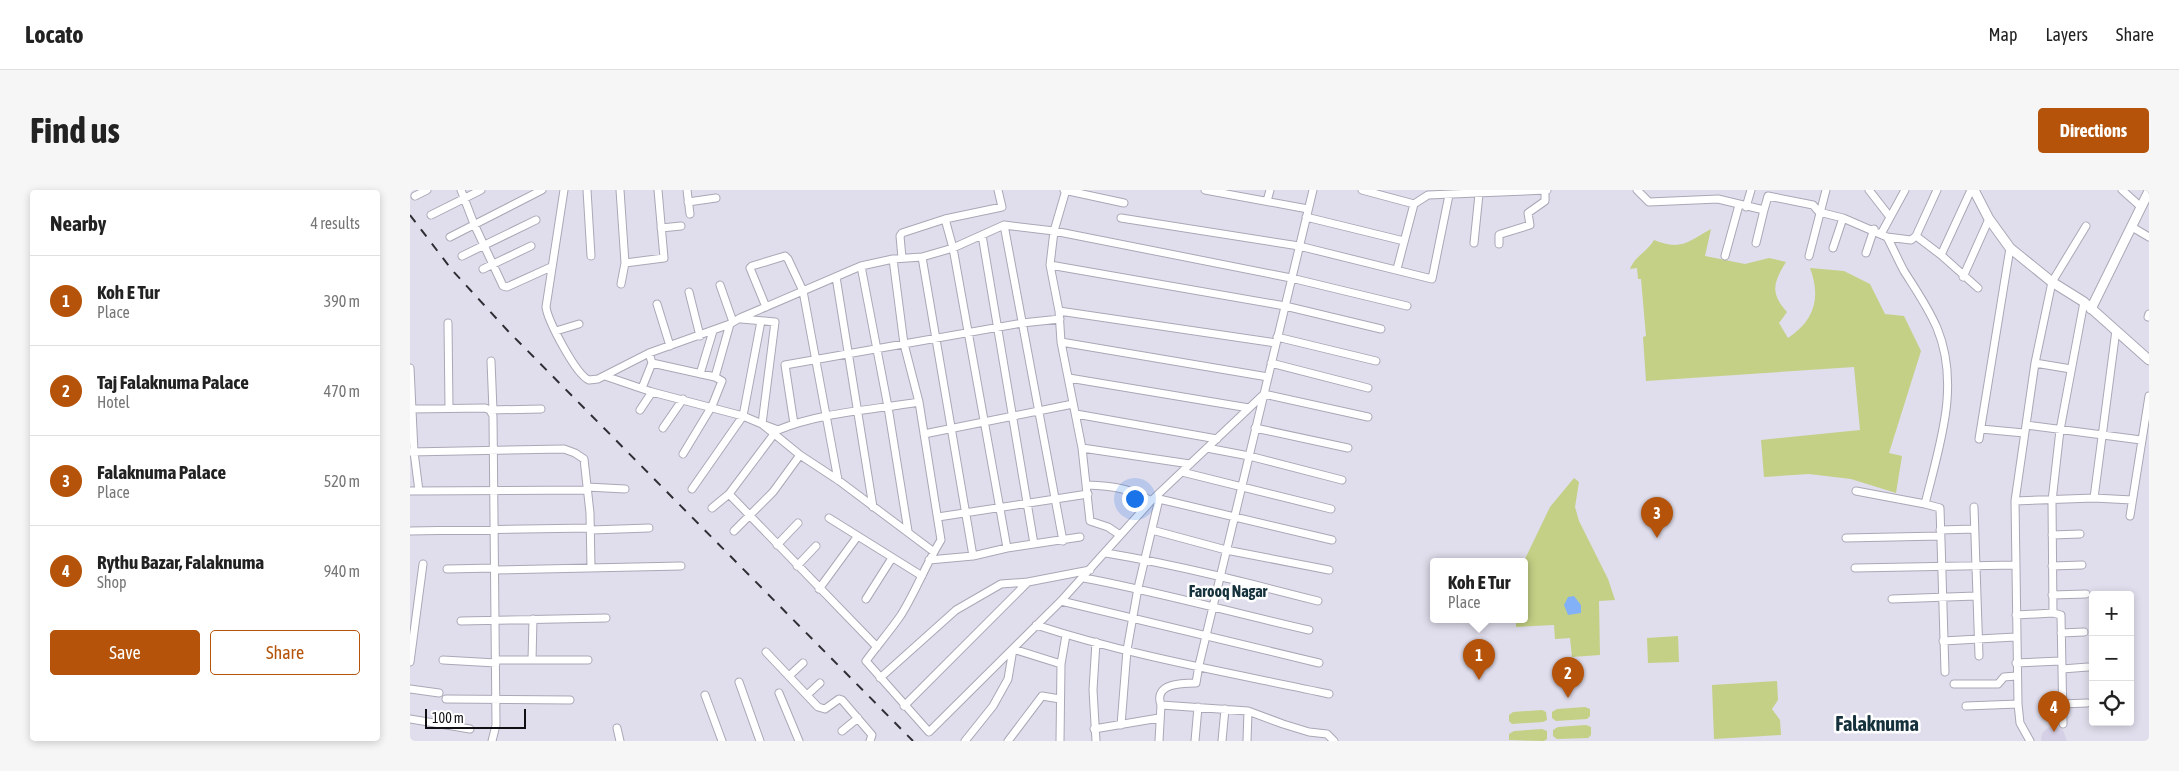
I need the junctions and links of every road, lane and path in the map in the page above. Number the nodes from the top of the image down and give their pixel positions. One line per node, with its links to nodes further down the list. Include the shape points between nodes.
1 (427, 190): 30 (street)
2 (480, 190): 27 (street)
3 (542, 190): 49 (street)
4 (564, 190): 85 (street)
5 (588, 190): 75 (street)
6 (620, 190): 81 (street)
7 (658, 190): 53 (street)
8 (687, 190): 33 (street)
9 (998, 190): 46 (street, via 1002,207)
10 (1065, 190): 34 (street); 56 (street)
11 (1206, 190): 25 (street)
12 (1270, 190): 32 (street)
13 (1313, 190): 40 (street)
14 (1362, 190): 26 (street)
15 (1636, 190): 36 (street, via 1649,202 1718,200)
16 (1751, 190): 36 (street)
17 (1826, 190): 39 (street)
18 (1870, 190): 45 (street)
19 (1905, 190): 45 (street)
20 (1937, 190): 59 (street)
21 (1973, 190): 47 (street); 73 (street)
22 (2122, 190): 37 (street)
23 (1546, 191): 28 (street); 66 (street, via 1545,202 1528,213 1530,226 1501,234)
24 (2149, 191): 37 (street)
25 (1222, 192): 32 (street)
26 (1379, 192): 35 (street)
27 (463, 194): 42 (street); 49 (street)
28 (1479, 194): 29 (street); 63 (street)
29 (1449, 195): 35 (street, via 1428,195); 87 (street, via 1432,279)
30 (415, 196)
31 (716, 198): 33 (street)
32 (1267, 201): 40 (street)
33 (688, 202): 41 (street)
34 (1124, 203)
35 (1414, 204): 62 (street)
36 (1743, 206): 38 (street); 76 (street)
37 (2141, 207): 54 (street)
38 (1764, 210): 39 (street, via 1768,196 1813,205); 64 (street)
39 (1819, 212): 44 (street); 77 (street)
40 (1307, 213): 62 (street); 68 (street)
41 (690, 214)
42 (431, 215)
43 (1121, 218): 68 (street)
44 (1843, 218): 55 (street); 70 (street)
45 (1890, 218): 58 (street)
46 (945, 219): 69 (street); 79 (street, via 902,233)
47 (1989, 219): 71 (street); 89 (street)
48 (536, 220): 65 (street)
49 (474, 224): 60 (street); 65 (street)
50 (1004, 225): 56 (street); 57 (street); 107 (street)
51 (681, 226): 53 (street)
52 (2086, 226): 91 (street)
53 (661, 228): 81 (street, via 664,258)
54 (2132, 228): 61 (street); 100 (street)
55 (1874, 230): 58 (street); 72 (street)
56 (1054, 231): 84 (street); 90 (street)
57 (982, 235): 69 (street); 109 (street)
58 (1884, 235): 59 (street, via 1911,240); 209 (street, via 1923,299 1937,329 1946,367 1948,406)
59 (1916, 236): 73 (street)
60 (450, 237)
61 (2149, 237)
62 (1404, 241): 87 (street)
63 (1474, 243)
64 (1756, 243)
65 (484, 244): 74 (street); 82 (street)
66 (1498, 244)
67 (531, 246): 82 (street)
68 (1299, 246): 87 (street); 90 (street)
69 (953, 248): 78 (street); 114 (street)
70 (1833, 248)
71 (2010, 248): 91 (street); 168 (street)
72 (1866, 254)
73 (1941, 255): 89 (street)
74 (462, 256)
75 (591, 256)
76 (1725, 256)
77 (1809, 256)
78 (922, 257): 79 (street); 116 (street)
79 (902, 258): 80 (street)
80 (893, 260): 83 (street); 119 (street)
81 (624, 263): 92 (street)
82 (493, 265): 85 (street, via 504,287); 86 (street)
83 (862, 266): 88 (street); 121 (street)
84 (1050, 266): 98 (street); 102 (street)
85 (551, 267): 112 (street, via 546,307)
86 (483, 269)
87 (1397, 269)
88 (836, 277): 95 (street); 123 (street)
89 (1963, 277): 94 (street)
90 (1291, 278): 98 (street); 99 (street)
91 (2052, 282): 100 (street); 130 (street)
92 (621, 284)
93 (720, 285): 105 (street)
94 (1978, 288)
95 (803, 291): 101 (street); 101 (street, via 784,256 752,266 750,270); 124 (street)
96 (689, 292): 115 (street)
97 (657, 304): 120 (street)
98 (1285, 306): 110 (street); 117 (street)
99 (1407, 306)
100 (2088, 306): 111 (street); 132 (street)
101 (766, 307): 105 (street)
102 (1059, 311): 103 (street); 117 (street)
103 (1060, 319): 107 (street); 118 (street)
104 (761, 321): 105 (street); 157 (street); 162 (street, via 776,322)
105 (734, 322): 113 (street); 135 (street)
106 (448, 323): 148 (street)
107 (1022, 323): 109 (street); 154 (street)
108 (579, 324): 112 (street)
109 (998, 327): 114 (street); 159 (street)
110 (1381, 329)
111 (2116, 330): 125 (street); 173 (street)
112 (556, 331): 134 (street, via 584,378 593,380)
113 (713, 331): 115 (street); 133 (street)
114 (969, 332): 116 (street); 161 (street)
115 (700, 336): 120 (street)
116 (937, 338): 119 (street); 167 (street)
117 (1277, 340): 127 (street); 129 (street)
118 (1062, 342): 136 (street); 137 (street)
119 (904, 344): 121 (street); 144 (street)
120 (670, 346): 122 (street)
121 (876, 349): 123 (street); 147 (street)
122 (650, 353): 128 (street); 134 (street)
123 (849, 354): 124 (street); 155 (street)
124 (816, 360): 158 (street); 163 (street, via 785,365)
125 (2149, 360)
126 (492, 361): 152 (street)
127 (1376, 361)
128 (652, 363): 133 (street); 138 (street)
129 (1271, 363): 136 (street); 139 (street)
130 (2035, 364): 132 (street); 164 (street)
131 (410, 368): 150 (street)
132 (2071, 369): 169 (street)
133 (700, 374): 135 (street)
134 (605, 376): 138 (street)
135 (715, 377): 146 (street, via 722,381)
136 (1268, 377): 141 (street)
137 (1069, 378): 145 (street); 149 (street)
138 (642, 388): 140 (street)
139 (1368, 388)
140 (652, 392): 143 (street); 153 (street)
141 (1264, 394): 149 (street); 160 (street); 166 (street)
142 (2149, 396): 176 (street)
143 (683, 399): 146 (street); 165 (street)
144 (919, 402): 147 (street); 172 (street)
145 (1073, 404): 154 (street); 156 (street)
146 (712, 406): 157 (street); 182 (street)
147 (888, 407): 155 (street); 229 (street)
148 (449, 408): 150 (street); 152 (street)
149 (1249, 408): 174 (street)
150 (411, 409): 181 (street)
151 (541, 409): 152 (street)
152 (492, 410): 180 (street)
153 (640, 410)
154 (1038, 411): 159 (street); 202 (street)
155 (858, 412): 158 (street); 210 (street)
156 (1076, 414): 174 (street); 177 (street)
157 (743, 416): 162 (street); 195 (street)
158 (826, 416): 163 (street); 189 (street)
159 (1012, 416): 161 (street); 207 (street)
160 (1368, 417)
161 (984, 422): 167 (street); 213 (street)
162 (762, 424): 163 (street, via 778,430); 171 (street)
163 (794, 424)
164 (2026, 425): 169 (street); 170 (street)
165 (663, 428)
166 (1256, 428): 179 (street); 184 (street)
167 (951, 429): 172 (street); 215 (street)
168 (1981, 429): 170 (street); 175 (street)
169 (2060, 430): 173 (street); 206 (street)
170 (2024, 433): 208 (street)
171 (774, 434): 183 (street); 200 (street)
172 (924, 434): 219 (street)
173 (2103, 435): 176 (street); 204 (street)
174 (1217, 439): 178 (street)
175 (1980, 439)
176 (2141, 440): 185 (street)
177 (1082, 448): 187 (street); 191 (street)
178 (1207, 448): 184 (street); 187 (street)
179 (1348, 448)
180 (494, 450): 181 (street); 193 (street, via 564,449 575,453 584,459); 198 (street)
181 (412, 452): 197 (street)
182 (683, 454)
183 (800, 455): 189 (street); 216 (street, via 773,492)
184 (1249, 456): 190 (street); 192 (street)
185 (2140, 459): 186 (street); 205 (street)
186 (2149, 460)
187 (1190, 464): 188 (street)
188 (1182, 472): 192 (street); 203 (street)
189 (838, 480): 210 (street)
190 (1342, 480)
191 (1088, 485): 201 (street); 203 (street, via 1116,487)
192 (1242, 486): 214 (street); 217 (street)
193 (587, 489): 194 (street); 198 (street); 224 (street)
194 (625, 489)
195 (692, 489)
196 (410, 491): 197 (street)
197 (419, 491): 198 (street)
198 (495, 491): 222 (street)
199 (1856, 491): 209 (street)
200 (728, 494): 212 (street); 216 (street)
201 (1088, 494): 202 (street); 232 (street, via 1090,522 1108,527)
202 (1056, 498): 207 (street); 238 (street)
203 (1156, 498): 217 (street); 226 (street); 232 (street)
204 (2094, 498): 205 (street); 206 (street)
205 (2132, 500): 218 (street)
206 (2052, 501): 208 (street); 233 (street)
207 (1027, 502): 213 (street); 239 (street)
208 (2015, 502): 251 (street)
209 (1925, 504): 230 (street, via 1939,507)
210 (873, 506): 229 (street)
211 (1974, 507): 225 (street)
212 (712, 508)
213 (1000, 508): 215 (street); 242 (street)
214 (1331, 509)
215 (965, 513): 219 (street); 246 (street)
216 (750, 515): 228 (street); 240 (street)
217 (1234, 516): 237 (street); 243 (street)
218 (2130, 516)
219 (938, 517): 244 (street, via 941,540)
220 (829, 518): 234 (street)
221 (798, 523): 240 (street)
222 (495, 528): 224 (street); 227 (street); 261 (street)
223 (649, 528): 224 (street)
224 (590, 529): 258 (street)
225 (1974, 529): 230 (street); 255 (street)
226 (1152, 530): 243 (street); 249 (street)
227 (410, 531)
228 (734, 531)
229 (908, 531): 244 (street)
230 (1940, 533): 236 (street); 257 (street)
231 (2080, 534): 233 (street)
232 (1120, 535): 245 (street)
233 (2052, 535): 256 (street)
234 (857, 537): 247 (street); 269 (street)
235 (1080, 537): 238 (street)
236 (1846, 538)
237 (1332, 540)
238 (1063, 541): 239 (street)
239 (1034, 544): 242 (street)
240 (778, 545): 254 (street)
241 (816, 546): 254 (street)
242 (1007, 548): 246 (street)
243 (1226, 550): 263 (street); 265 (street)
244 (934, 552): 248 (street)
245 (1106, 553): 249 (street); 262 (street)
246 (973, 556): 248 (street)
247 (892, 558): 264 (street); 274 (street)
248 (929, 560): 264 (street)
249 (1145, 560): 265 (street); 268 (street)
250 (423, 564): 305 (street)
251 (2015, 565): 255 (street); 280 (street)
252 (2082, 565): 256 (street)
253 (682, 566): 258 (street)
254 (797, 566): 269 (street)
255 (1976, 566): 257 (street); 272 (street)
256 (2052, 566): 271 (street)
257 (1941, 567): 259 (street); 273 (street)
258 (591, 568): 261 (street)
259 (1855, 568)
260 (448, 569): 261 (street)
261 (495, 569): 282 (street)
262 (1091, 570): 266 (street); 267 (street)
263 (1329, 570)
264 (922, 576): 296 (street)
265 (1220, 576): 277 (street); 278 (street)
266 (1084, 578): 268 (street); 276 (street)
267 (1028, 582): 316 (street, via 1001,584 956,610); 334 (street)
268 (1138, 588): 278 (street); 284 (street)
269 (819, 589): 296 (street)
270 (2086, 594): 271 (street)
271 (2052, 595): 279 (street)
272 (1976, 596): 273 (street); 293 (street)
273 (1942, 598): 275 (street); 294 (street)
274 (866, 599)
275 (1892, 599)
276 (1062, 601): 284 (street); 286 (street)
277 (1318, 601)
278 (1212, 608): 287 (street); 291 (street)
279 (2053, 613): 280 (street); 289 (street, via 2061,615)
280 (2016, 615): 292 (street)
281 (606, 618): 283 (street)
282 (496, 619): 283 (street); 285 (street); 304 (street)
283 (533, 619): 302 (street)
284 (1133, 619): 291 (street); 298 (street)
285 (461, 621)
286 (1036, 625): 290 (street); 297 (street)
287 (1309, 630)
288 (2084, 632): 289 (street)
289 (2061, 633): 311 (street)
290 (1066, 635): 295 (street); 308 (street)
291 (1206, 636): 307 (street); 310 (street)
292 (2015, 637): 293 (street); 309 (street)
293 (1978, 639): 294 (street); 300 (street)
294 (1943, 641): 313 (street)
295 (1096, 642): 298 (street); 346 (street)
296 (877, 647): 316 (street, via 866,661)
297 (1013, 649): 308 (street); 334 (street, via 929,732); 354 (street, via 1008,679 993,706)
298 (1127, 650): 310 (street); 343 (street)
299 (766, 652): 314 (street)
300 (1978, 656)
301 (443, 660): 304 (street)
302 (532, 660): 303 (street); 304 (street)
303 (588, 660)
304 (496, 661): 327 (street)
305 (410, 662)
306 (803, 663): 314 (street)
307 (1319, 663)
308 (1061, 664): 329 (street)
309 (2016, 664): 311 (street); 315 (street)
310 (1199, 665): 323 (street); 331 (street, via 1196,683 1174,684 1166,688 1161,692)
311 (2062, 665): 312 (street); 333 (street)
312 (2088, 667)
313 (1946, 672)
314 (789, 676): 325 (street)
315 (2016, 676): 319 (street, via 2004,677 1998,684); 332 (street)
316 (880, 678): 334 (street)
317 (739, 682): 351 (street)
318 (820, 683): 325 (street)
319 (1954, 684)
320 (410, 689): 321 (street)
321 (439, 693)
322 (779, 693): 352 (street)
323 (1329, 694)
324 (705, 695): 350 (street)
325 (807, 695): 339 (street, via 821,708 839,698)
326 (446, 699): 327 (street)
327 (496, 699): 328 (street); 348 (street, via 496,726)
328 (570, 700)
329 (1060, 700): 355 (street, via 1042,696); 356 (street)
330 (2087, 703): 333 (street)
331 (1161, 704): 336 (street); 340 (street)
332 (2018, 704): 335 (street); 363 (street, via 2020,723)
333 (2062, 704): 342 (street)
334 (904, 706)
335 (1966, 706)
336 (1198, 707): 337 (street); 359 (street)
337 (1224, 709): 338 (street); 360 (street)
338 (1248, 711): 361 (street); 362 (street, via 1300,729 1327,734)
339 (858, 718): 347 (street); 353 (street, via 872,735)
340 (1159, 718): 343 (street); 358 (street)
341 (410, 719): 345 (street)
342 (2063, 724)
343 (1121, 725): 346 (street)
344 (617, 728): 349 (street)
345 (470, 729)
346 (1094, 729): 357 (street)
347 (842, 731)
348 (492, 741)
349 (620, 741)
350 (722, 741)
351 (760, 741)
352 (798, 741)
353 (870, 741)
354 (965, 741)
355 (1008, 741)
356 (1060, 741)
357 (1096, 741)
358 (1159, 741)
359 (1195, 741)
360 (1222, 741)
361 (1247, 741)
362 (1334, 741)
363 (2030, 741)

